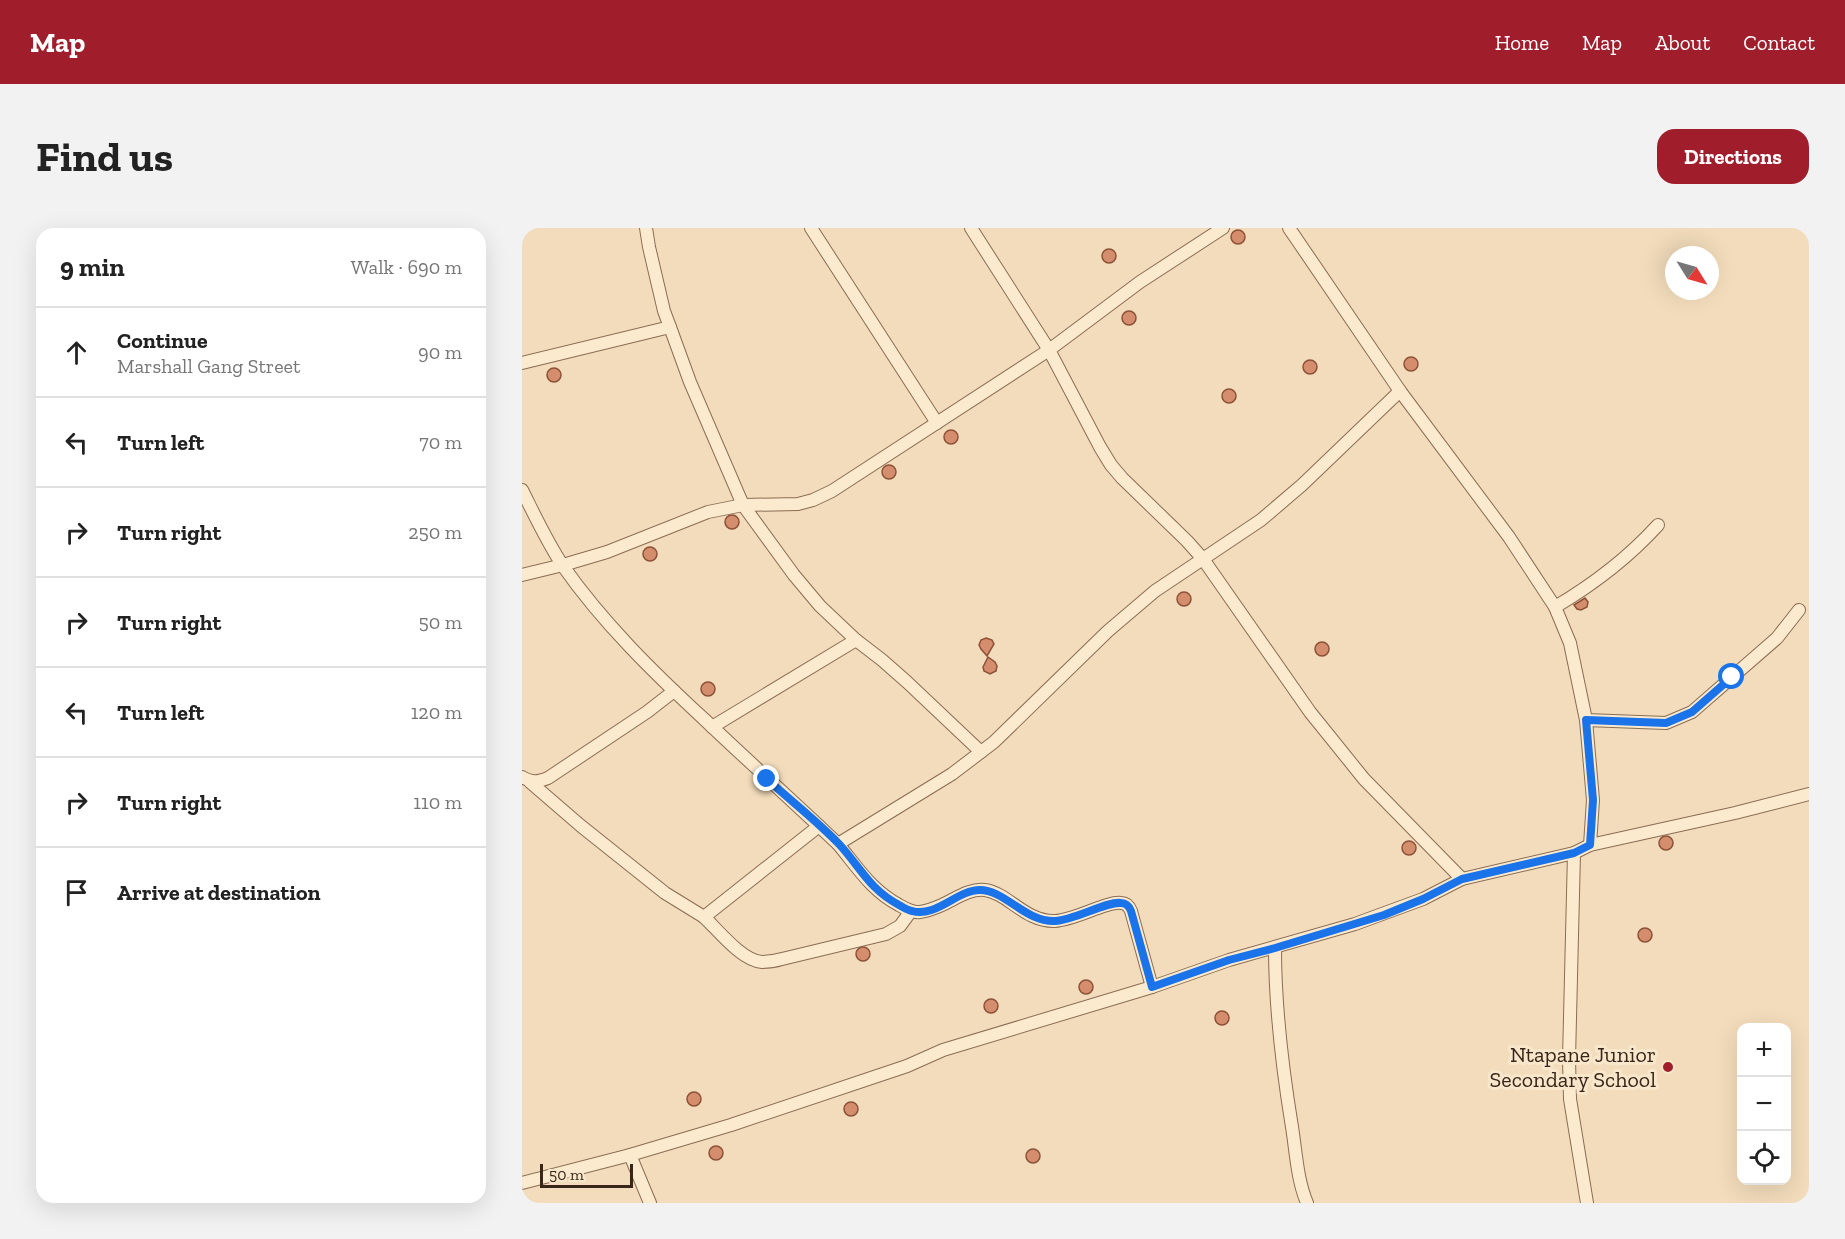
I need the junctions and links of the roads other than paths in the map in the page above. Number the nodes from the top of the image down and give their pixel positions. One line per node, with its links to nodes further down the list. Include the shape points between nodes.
1 (646, 228): 6 (street)
2 (811, 228): 10 (street)
3 (971, 228): 7 (street)
4 (1222, 228): 7 (street, via 1140,282)
5 (1289, 228): 9 (street)
6 (670, 327): 8 (street); 12 (street)
7 (1049, 350): 10 (street); 14 (street, via 1111,465)
8 (522, 363)
9 (1400, 391): 14 (street, via 1294,492); 17 (street, via 1509,537)
10 (937, 423): 12 (street, via 813,500)
11 (522, 490): 15 (street)
12 (743, 505): 15 (street, via 708,513); 19 (street, via 820,606)
13 (1658, 525): 17 (street, via 1610,570)
14 (1203, 559): 23 (street, via 1155,591); 30 (street, via 1310,712 1364,779)
15 (563, 565): 16 (street); 20 (street, via 637,655)
16 (522, 576)
17 (1555, 607): 21 (street, via 1570,643)
18 (1799, 610): 21 (street, via 1771,644 1692,712 1666,723)
19 (856, 640): 22 (street); 23 (street)
20 (674, 691): 22 (street); 24 (street, via 559,772 538,782)
21 (1586, 720): 28 (street, via 1593,800)
22 (712, 727): 26 (street)
23 (981, 752): 27 (street)
24 (526, 779): 32 (street, via 665,893)
25 (1809, 794): 28 (street)
26 (819, 826): 27 (street); 32 (street)
27 (838, 844): 31 (street, via 870,884)
28 (1590, 845): 29 (street)
29 (1574, 853): 30 (street); 39 (street, via 1569,1079)
30 (1462, 879): 33 (street, via 1384,915)
31 (911, 911): 32 (street, via 900,926 886,934 762,962 735,948); 34 (street, via 934,909 978,890 988,891 1023,912 1053,921 1123,903 1131,911)
32 (704, 917)
33 (1275, 948): 34 (street); 38 (street, via 1280,1047)
34 (1152, 987): 35 (street, via 953,1047 824,1094)
35 (630, 1155): 36 (street); 37 (street)
36 (523, 1178)
37 (650, 1203)
38 (1307, 1203)
39 (1587, 1203)

